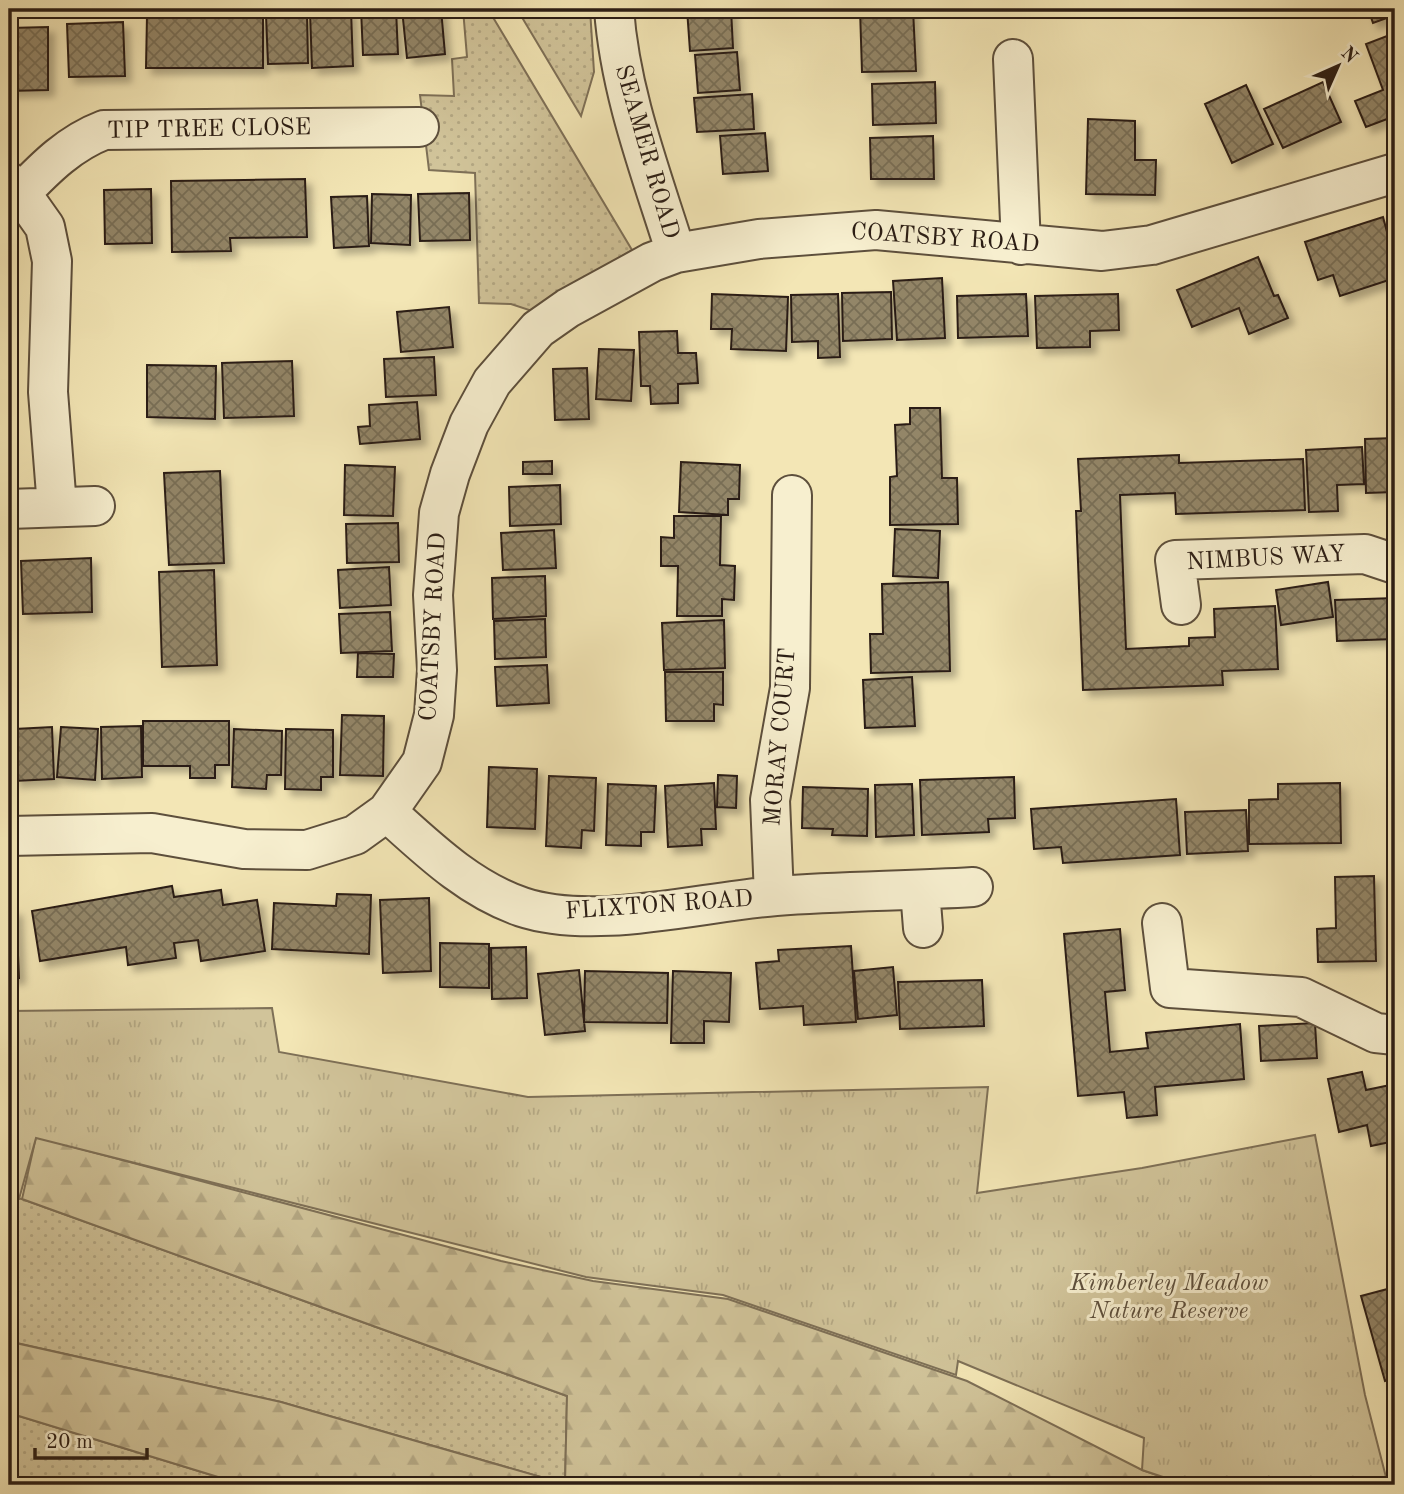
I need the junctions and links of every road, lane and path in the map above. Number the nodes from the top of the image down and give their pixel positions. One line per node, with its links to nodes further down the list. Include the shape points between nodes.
1 (614, 9): 7 (street, SEAMER ROAD, via 626,94)
2 (1013, 59): 6 (street)
3 (419, 127): 5 (street, TIP TREE CLOSE, via 104,130 84,138)
4 (1395, 173): 6 (street, COATSBY ROAD, via 1152,246 1102,251)
5 (15, 188): 10 (street, via 45,227 52,261 48,391)
6 (1021, 245): 7 (street, COATSBY ROAD, via 876,230 759,239)
7 (676, 253): 14 (street, COATSBY ROAD, via 568,308 538,329 492,382 469,424 439,513 433,595 434,715 422,762)
8 (792, 495): 18 (street, MORAY COURT, via 790,688 770,800)
9 (95, 506): 10 (street)
10 (57, 508): 11 (street)
11 (9, 509)
12 (1395, 564): 13 (street, NIMBUS WAY, via 1365,554 1175,559)
13 (1181, 605)
14 (387, 812): 15 (street, COATSBY ROAD, via 355,835 307,850 244,849 152,833); 18 (street, FLIXTON ROAD, via 478,887 522,907 566,917)
15 (9, 836)
16 (973, 887): 17 (street, FLIXTON ROAD)
17 (919, 890): 18 (street, FLIXTON ROAD); 20 (street)
18 (774, 896)
19 (1162, 923): 21 (street, via 1170,988 1301,997 1376,1033)
20 (923, 928)
21 (1395, 1035)

